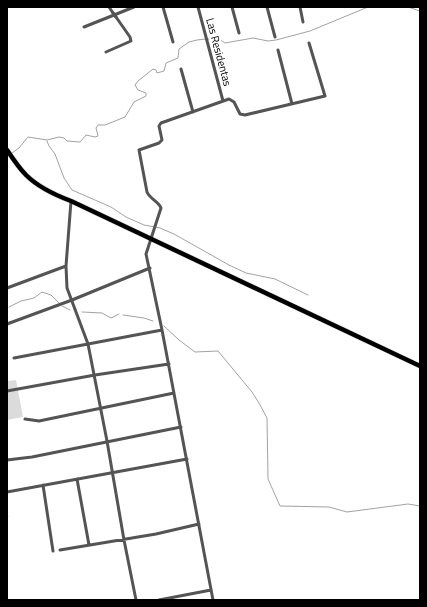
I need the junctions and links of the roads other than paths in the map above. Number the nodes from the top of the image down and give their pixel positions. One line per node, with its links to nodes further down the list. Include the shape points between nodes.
1 (109, 7): 15 (street, bridge, via 131,41)
2 (134, 7): 9 (street)
3 (163, 7): 12 (street)
4 (198, 7): 17 (street, Las Residentas)
5 (232, 7): 10 (street)
6 (267, 7): 11 (street)
7 (300, 7): 8 (street)
8 (303, 22)
9 (84, 27)
10 (239, 33)
11 (275, 37)
12 (172, 42)
13 (309, 43): 18 (street, via 325,96)
14 (278, 50): 18 (street)
15 (106, 52)
16 (181, 69): 19 (street)
17 (223, 101): 18 (street, via 232,100 240,114 245,115); 19 (street)
18 (292, 104)
19 (193, 112): 22 (street, via 161,123 159,126 162,140 159,144 139,150 146,192 161,208)
20 (8, 151): 21 (main road, via 26,175 42,188)
21 (72, 202): 22 (main road); 23 (street)
22 (150, 239): 24 (street, via 146,254); 32 (main road)
23 (66, 266): 25 (street); 26 (street, via 67,288)
24 (150, 268): 26 (street); 28 (street)
25 (7, 288)
26 (72, 300): 27 (street); 29 (street)
27 (7, 324)
28 (162, 330): 29 (street); 31 (street)
29 (88, 344): 30 (street); 33 (street)
30 (14, 358)
31 (169, 364): 33 (street); 35 (street)
32 (420, 366)
33 (95, 375): 34 (street); 36 (street)
34 (7, 391)
35 (174, 393): 36 (street); 38 (street)
36 (100, 407): 37 (street, via 40,421); 39 (street)
37 (25, 420)
38 (181, 428): 39 (street); 41 (street)
39 (108, 441): 40 (street); 42 (street)
40 (7, 460)
41 (187, 460): 42 (street); 46 (street)
42 (113, 473): 43 (street); 47 (street)
43 (77, 479): 44 (street); 48 (street)
44 (43, 485): 45 (street); 50 (street)
45 (7, 492)
46 (199, 524): 47 (street); 51 (street)
47 (124, 540): 48 (street); 52 (street)
48 (90, 545): 49 (street)
49 (60, 550)
50 (53, 551)
51 (211, 590): 53 (street); 54 (street)
52 (136, 600)
53 (159, 600)
54 (213, 600)

